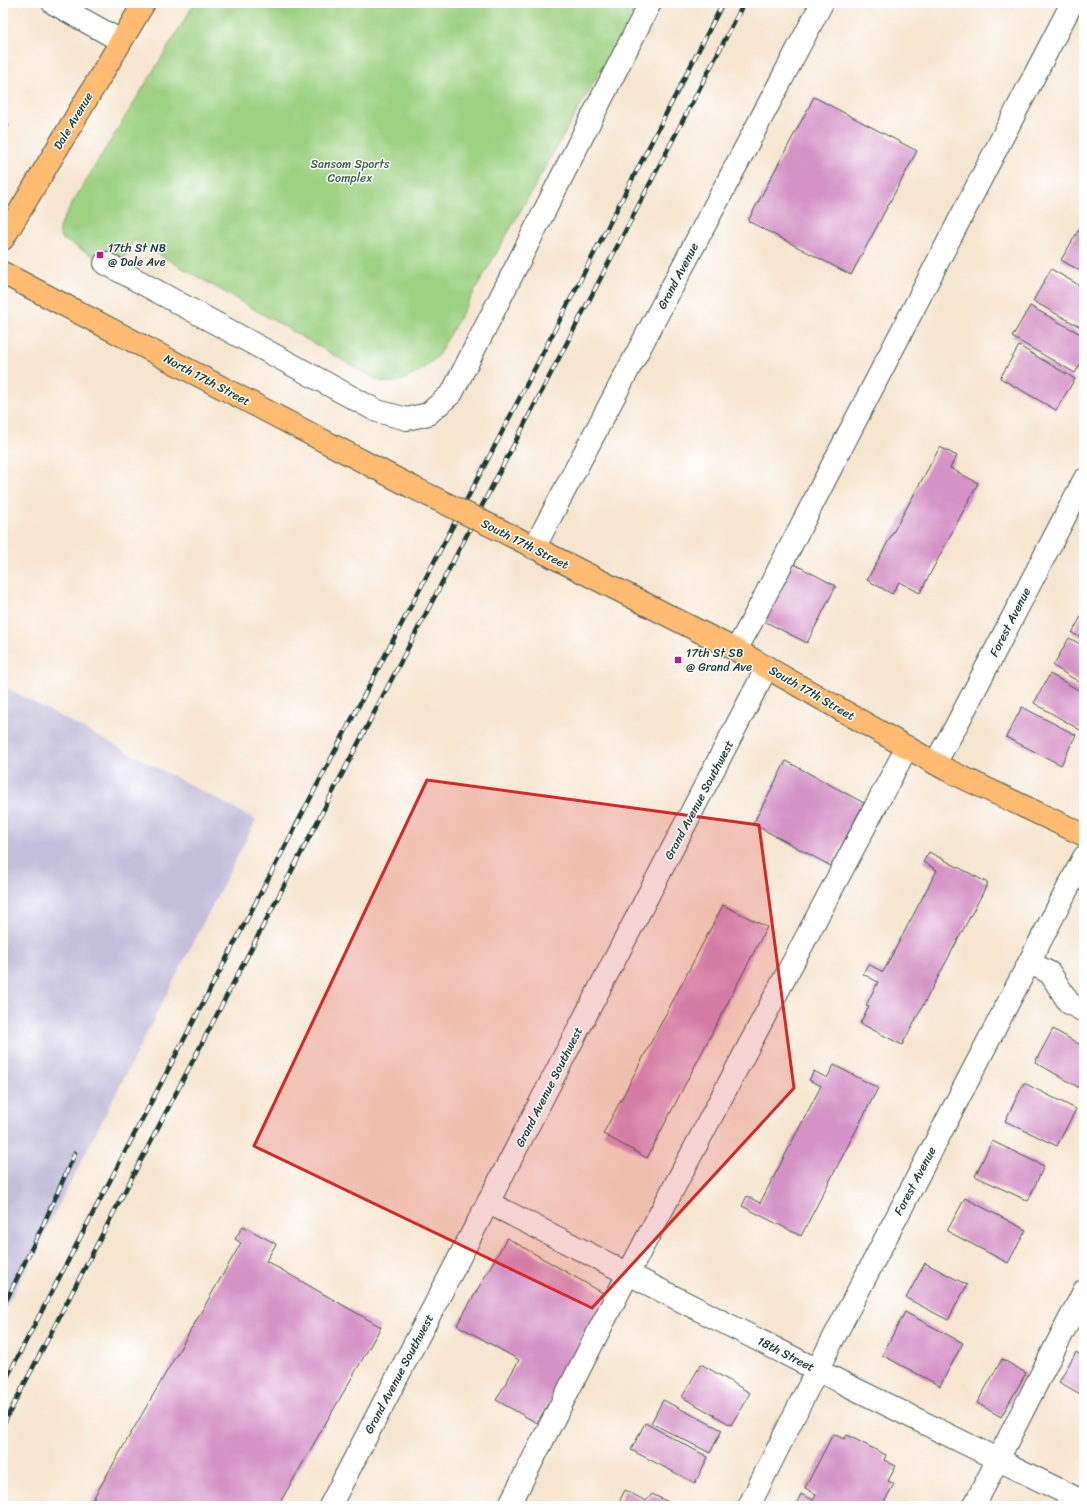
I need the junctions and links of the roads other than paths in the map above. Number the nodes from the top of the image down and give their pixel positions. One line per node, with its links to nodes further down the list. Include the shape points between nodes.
1 (53, 3): 6 (street)
2 (144, 3): 6 (main road, Dale Avenue)
3 (650, 3): 8 (street, via 452,393 428,414 407,419 377,411)
4 (822, 3): 12 (street, Grand Avenue)
5 (1072, 3): 13 (street)
6 (121, 41): 7 (main road, Dale Avenue)
7 (3, 239)
8 (105, 263)
9 (3, 273): 11 (main road, North 17th Street)
10 (1084, 480): 16 (street, Forest Avenue)
11 (412, 487): 12 (main road, South 17th Street, bridge)
12 (534, 548): 13 (main road, South 17th Street)
13 (736, 650): 14 (main road, South 17th Street)
14 (767, 667): 15 (main road, South 17th Street); 21 (street, Grand Avenue Southwest)
15 (907, 747): 16 (main road, South 17th Street); 22 (street)
16 (935, 763): 17 (main road, South 17th Street)
17 (1084, 835)
18 (1084, 857): 19 (street, Forest Avenue)
19 (1030, 962): 20 (street, via 1050,973 1069,1003); 24 (street, Forest Avenue)
20 (1084, 1011)
21 (489, 1203): 22 (street, 18th Street); 27 (street, Grand Avenue Southwest)
22 (628, 1274): 24 (street, 18th Street); 28 (street)
23 (1084, 1291): 25 (street)
24 (817, 1370): 25 (street, 18th Street); 29 (street, Forest Avenue)
25 (998, 1460): 26 (street, 18th Street); 30 (street)
26 (1084, 1502)
27 (330, 1506)
28 (509, 1506)
29 (749, 1506)
30 (974, 1506)

